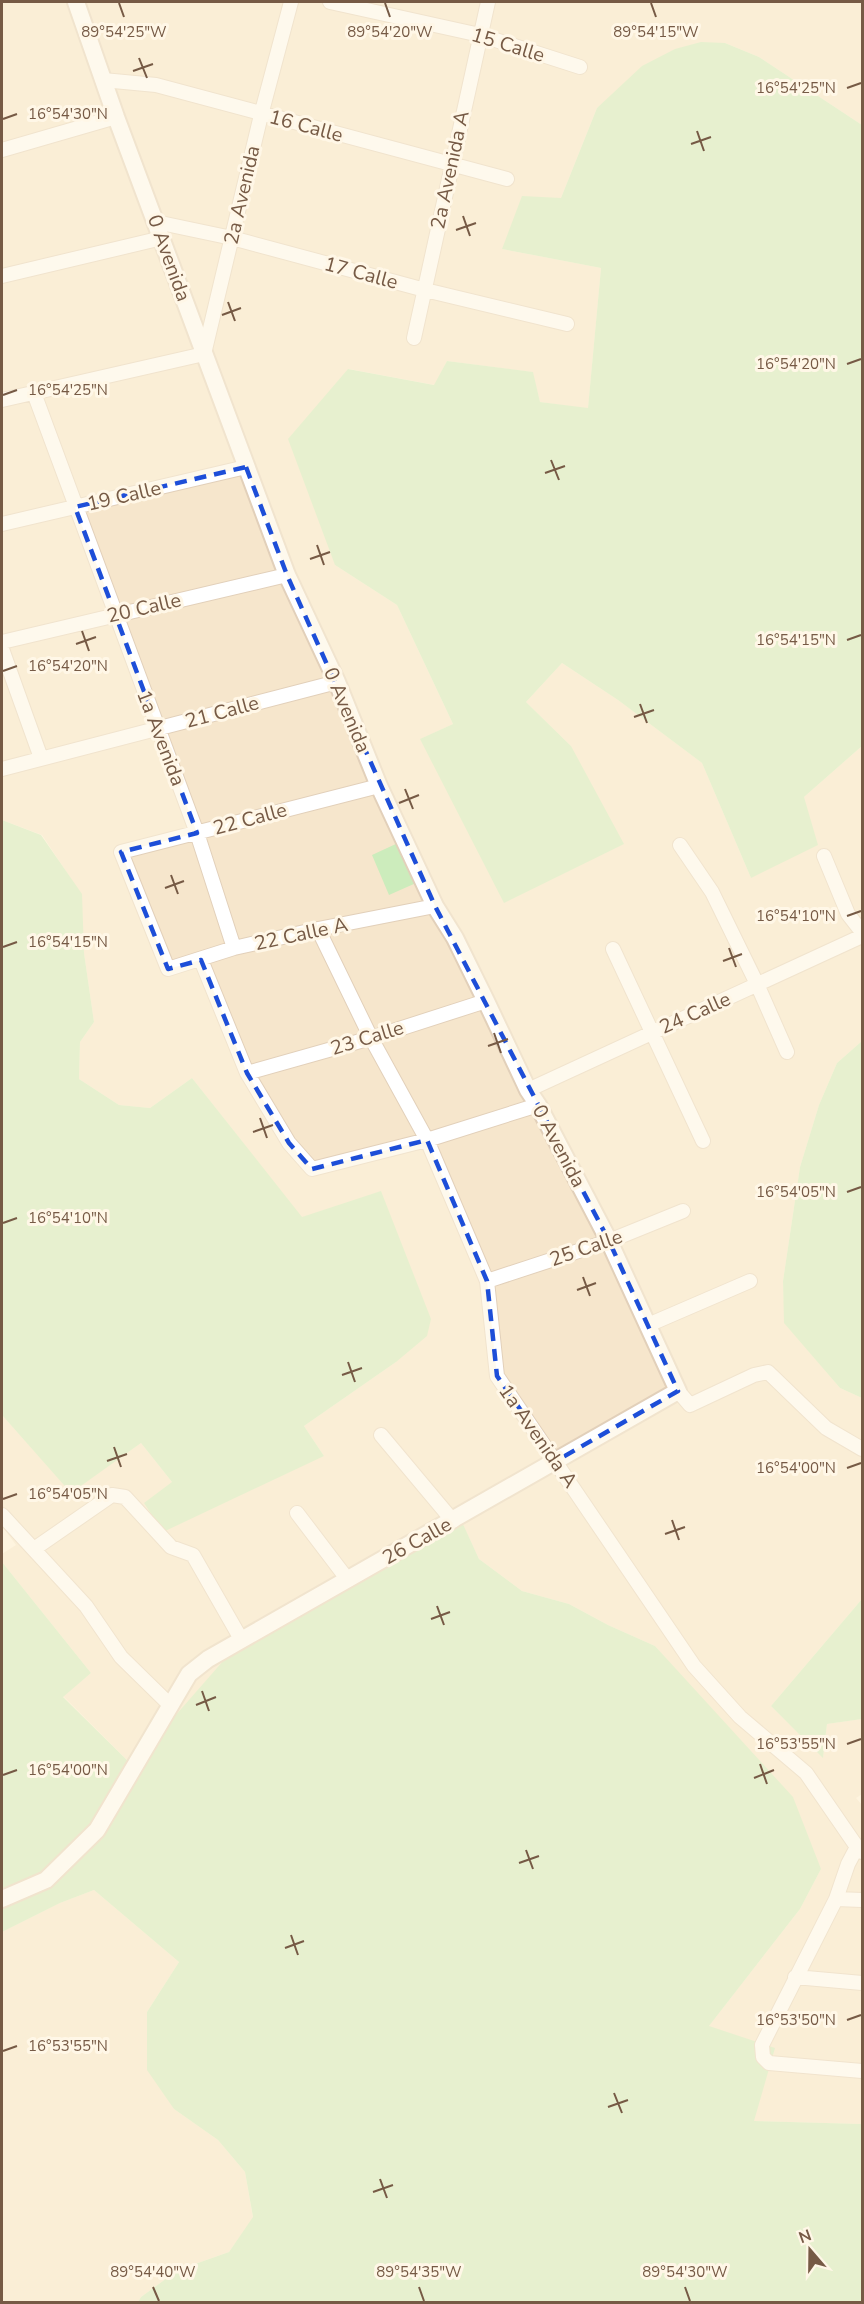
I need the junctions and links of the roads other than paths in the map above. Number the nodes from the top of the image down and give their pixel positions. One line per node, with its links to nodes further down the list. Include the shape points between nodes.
1 (291, 2): 8 (street, 2a Avenida)
2 (330, 2): 5 (street, 15 Calle)
3 (488, 2): 5 (street, 2a Avenida A)
4 (81, 7): 7 (street, 0 Avenida)
5 (480, 35): 6 (street, 15 Calle); 11 (street, 2a Avenida A)
6 (580, 67)
7 (103, 80): 8 (street, 16 Calle, via 156,85); 9 (street, 0 Avenida)
8 (261, 115): 11 (street, 16 Calle); 15 (street, 2a Avenida)
9 (117, 117): 10 (street); 13 (street, 0 Avenida)
10 (2, 150)
11 (451, 164): 12 (street, 16 Calle); 17 (street, 2a Avenida A)
12 (507, 178)
13 (156, 222): 14 (street, 0 Avenida); 15 (street, 17 Calle)
14 (162, 238): 16 (street); 20 (street, 0 Avenida)
15 (232, 238): 17 (street, 17 Calle); 20 (street, 2a Avenida)
16 (2, 276)
17 (425, 290): 18 (street, 17 Calle); 19 (street, 2a Avenida A)
18 (567, 324)
19 (414, 338)
20 (204, 354): 21 (street); 23 (street, 0 Avenida)
21 (34, 393): 22 (street); 24 (street, 1a Avenida)
22 (2, 400)
23 (246, 467): 24 (street, 19 Calle); 26 (street, 0 Avenida)
24 (75, 507): 25 (street, 19 Calle); 27 (street, 1a Avenida)
25 (2, 524)
26 (287, 574): 27 (street, 20 Calle); 30 (street, 0 Avenida)
27 (115, 615): 28 (street, 20 Calle); 31 (street, 1a Avenida)
28 (2, 642)
29 (2, 649): 32 (street)
30 (337, 682): 31 (street, 21 Calle); 34 (street, 0 Avenida)
31 (157, 729): 32 (street, 21 Calle); 35 (street, 1a Avenida)
32 (41, 758): 33 (street, 21 Calle)
33 (2, 769)
34 (378, 786): 35 (street, 22 Calle); 38 (street, 0 Avenida)
35 (197, 833): 41 (street, 1a Avenida); 44 (street, 22 Calle, via 121,852)
36 (680, 845): 45 (street, via 712,892)
37 (824, 856): 40 (street, via 848,914)
38 (435, 906): 39 (street, 22 Calle A); 46 (street, 0 Avenida)
39 (318, 929): 41 (street, 22 Calle A); 48 (street, 1a Avenida A)
40 (862, 934): 45 (street, 24 Calle)
41 (234, 948): 43 (street, 22 Calle A)
42 (613, 949): 47 (street)
43 (201, 960): 44 (street, 22 Calle A); 50 (street)
44 (168, 969)
45 (757, 984): 47 (street, 24 Calle); 49 (street)
46 (486, 1001): 48 (street, 23 Calle); 51 (street, 0 Avenida)
47 (651, 1033): 51 (street, 24 Calle); 54 (street)
48 (371, 1038): 50 (street, 23 Calle); 53 (street, 1a Avenida A)
49 (787, 1052)
50 (247, 1073): 53 (street, via 289,1143 312,1169)
51 (528, 1090): 52 (street, 0 Avenida)
52 (538, 1105): 53 (street); 56 (street, 0 Avenida)
53 (427, 1140): 57 (street, 1a Avenida A)
54 (703, 1142)
55 (683, 1211): 56 (street, 25 Calle)
56 (609, 1241): 57 (street, 25 Calle); 59 (street, 0 Avenida)
57 (487, 1281): 63 (street, 1a Avenida A, via 497,1376)
58 (750, 1281): 59 (street)
59 (648, 1325): 60 (street, 0 Avenida)
60 (678, 1391): 62 (street, via 690,1405 768,1372 826,1428); 63 (street, 26 Calle)
61 (381, 1435): 66 (street)
62 (862, 1449)
63 (556, 1461): 66 (street, 26 Calle); 71 (street, 1a Avenida A, via 694,1665 740,1717 806,1773)
64 (297, 1512): 68 (street)
65 (2, 1515): 67 (street)
66 (453, 1521): 68 (street, 26 Calle)
67 (34, 1549): 69 (street, via 112,1496 125,1497 171,1547 193,1555); 70 (street, via 86,1606 121,1657)
68 (348, 1580): 69 (street, 26 Calle)
69 (241, 1639): 70 (street, 26 Calle, via 189,1674)
70 (170, 1705): 72 (street, 26 Calle, via 97,1830 46,1880)
71 (860, 1850): 73 (street, via 848,1864)
72 (2, 1899)
73 (836, 1899): 74 (street); 75 (street)
74 (862, 1899)
75 (795, 1977): 76 (street); 77 (street, via 762,2045 763,2057 769,2063)
76 (862, 1983)
77 (862, 2072)

